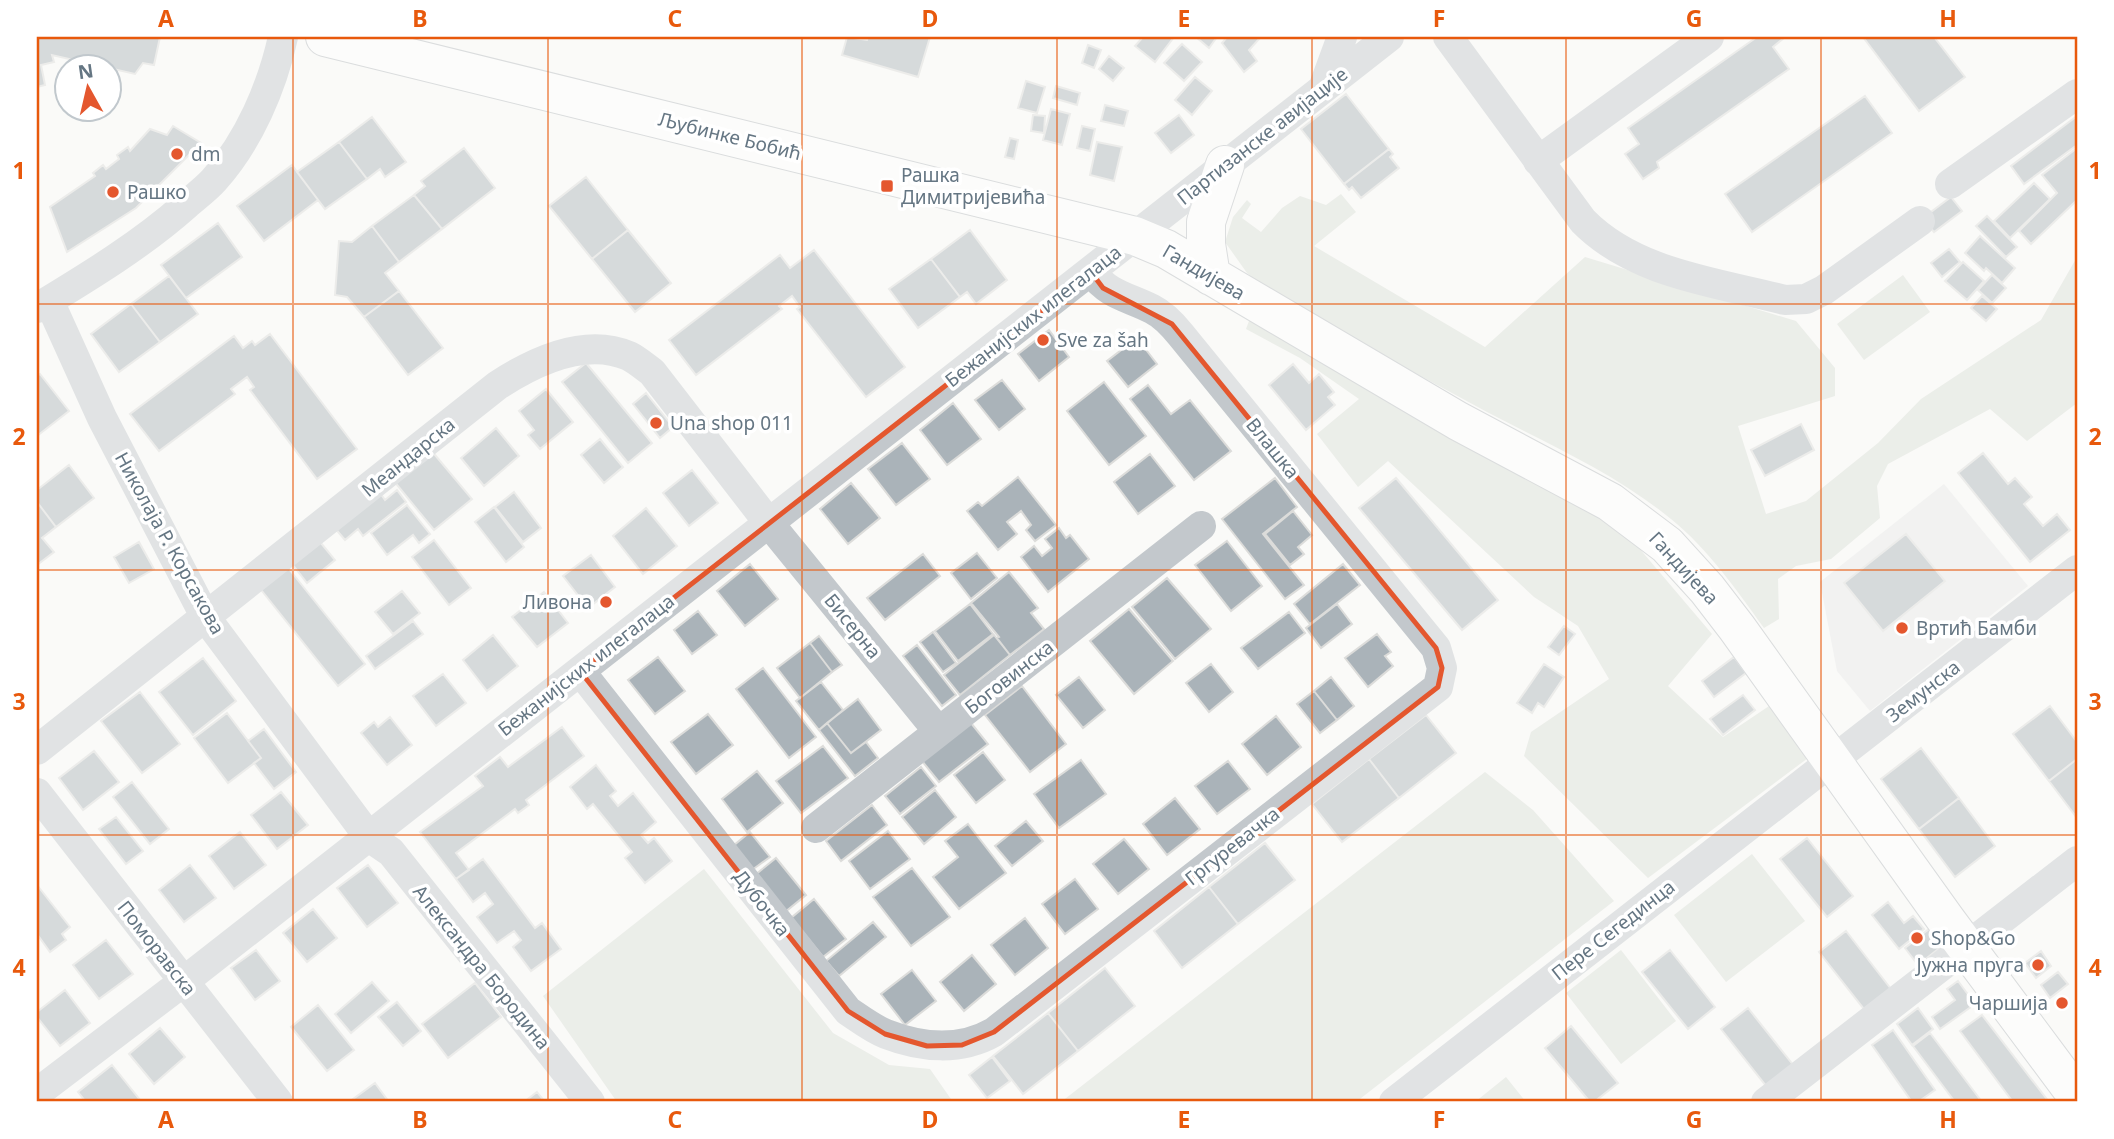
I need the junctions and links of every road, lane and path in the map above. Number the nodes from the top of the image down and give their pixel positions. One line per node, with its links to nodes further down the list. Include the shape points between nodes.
1 (283, 37): 16 (street, via 279,58 244,139 214,180 146,238)
2 (325, 37): 13 (main road, Љубинке Бобић)
3 (1342, 37): 7 (street)
4 (1389, 37): 7 (street, Партизанске авијације)
5 (1448, 37): 9 (street)
6 (1709, 37): 9 (street)
7 (1324, 88): 10 (street, Партизанске авијације)
8 (2077, 94): 11 (street)
9 (1538, 161): 12 (street, via 1583,221 1617,250 1659,268 1785,299 1810,298 1824,290)
10 (1225, 165): 13 (street, Партизанске авијације); 15 (main road, via 1206,222)
11 (1950, 184)
12 (1920, 221)
13 (1135, 236): 14 (street, Бежанијских илегалаца); 15 (main road, Гандијева)
14 (1091, 272): 17 (street, Бежанијских илегалаца); 21 (street, Влашка, via 1104,288 1172,324)
15 (1211, 276): 25 (main road, Гандијева, via 1458,421 1611,502 1656,534 1722,608)
16 (43, 304): 20 (street, Николаја Р. Корсакова)
17 (768, 522): 20 (street, Меандарска, via 652,372 630,357 589,349 532,365 498,385); 22 (street, Бежанијских илегалаца); 23 (street, Бисерна)
18 (1201, 526): 23 (street, Боговинска)
19 (2077, 569): 25 (street, Земунска)
20 (206, 618): 24 (street, Меандарска); 28 (street, Николаја Р. Корсакова)
21 (1436, 648): 32 (street, Гргуревачка, via 1442,668 1438,687)
22 (580, 671): 28 (street, Бежанијских илегалаца); 32 (street, Дубочка, via 848,1011 885,1034 927,1046 962,1045)
23 (938, 731): 27 (street, Боговинска)
24 (37, 750)
25 (1834, 761): 30 (main road, Гандијева); 37 (street, Пере Сегединца)
26 (37, 793): 31 (street, Поморавска)
27 (816, 828)
28 (369, 837): 31 (street, Бежанијских илегалаца); 36 (street, Александра Бородина, via 391,852)
29 (2077, 861): 30 (street)
30 (1966, 948): 34 (main road, Гандијева); 38 (street)
31 (183, 982): 33 (street, Бежанијских илегалаца); 35 (street, Поморавска)
32 (995, 1032)
33 (37, 1093)
34 (2072, 1094)
35 (278, 1102)
36 (590, 1102)
37 (1394, 1102)
38 (1766, 1102)

